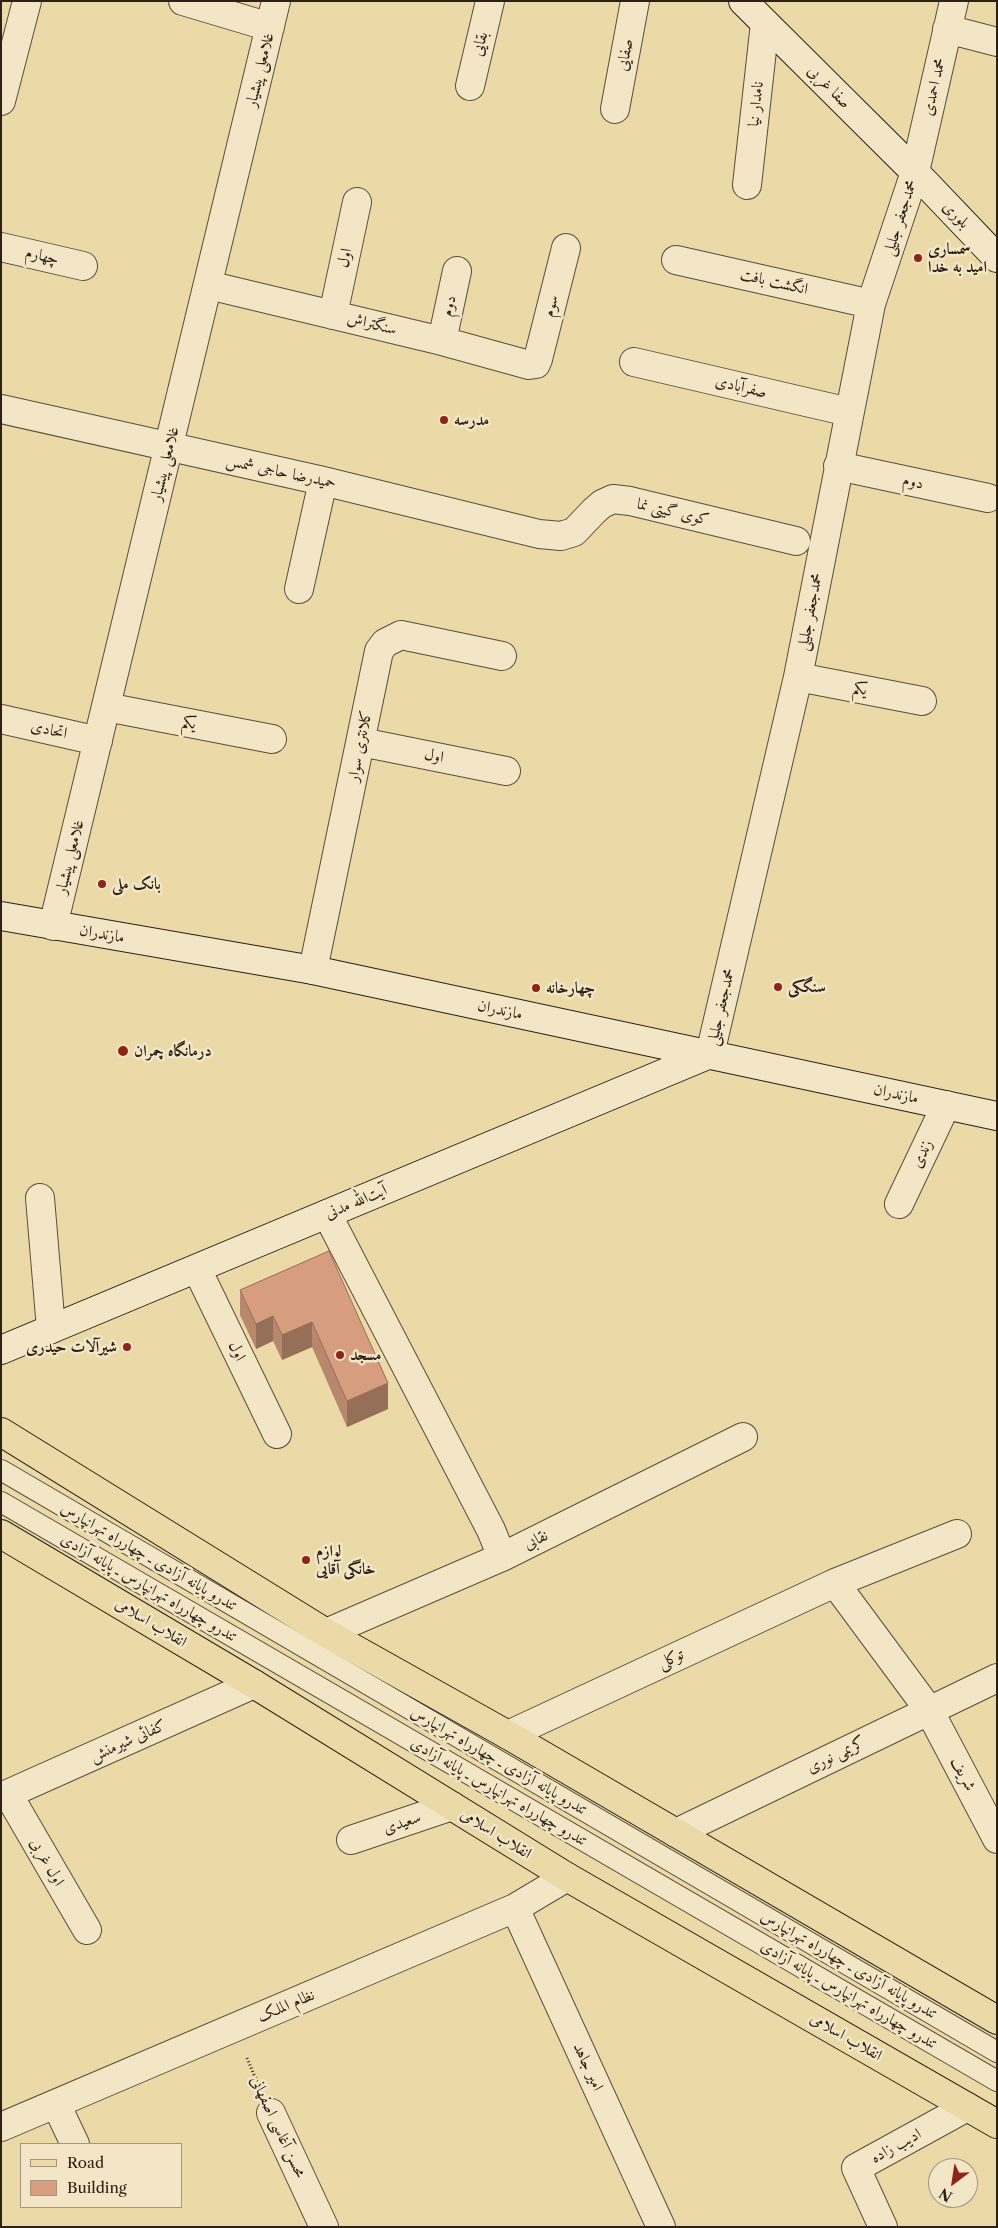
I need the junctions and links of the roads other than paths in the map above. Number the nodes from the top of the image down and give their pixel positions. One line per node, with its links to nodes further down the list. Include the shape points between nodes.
1 (27, 1): 11 (street)
2 (183, 1): 7 (street)
3 (490, 1): 10 (street, بقایی)
4 (635, 1): 12 (street, صفایی)
5 (954, 1): 8 (street, محمد احمدی)
6 (751, 8): 13 (street, صفا غربی); 14 (street, نامدار نیا)
7 (273, 14): 22 (street, غلامعلی پیشیار)
8 (947, 29): 9 (street); 13 (street, محمد احمدی)
9 (997, 42)
10 (470, 86)
11 (1, 101)
12 (616, 109)
13 (915, 172): 18 (street, بلوری); 23 (street, محمدجعفر جلیلی)
14 (747, 185)
15 (357, 202): 24 (street, اول)
16 (1, 247): 20 (street, چهارم)
17 (566, 248): 27 (street, سوم)
18 (997, 258)
19 (676, 260): 23 (street, انگشت بافت)
20 (83, 266)
21 (457, 271): 25 (street, دوم)
22 (208, 285): 24 (street, سنگتراش); 30 (street, غلامعلی پیشیار)
23 (871, 304): 29 (street, محمدجعفر جلیلی)
24 (333, 315): 25 (street, سنگتراش)
25 (442, 341): 27 (street, سنگتراش, via 529,365)
26 (634, 362): 29 (street, صفرآبادی)
27 (536, 364)
28 (1, 409): 30 (street, حمیدرضا حاجی شمس)
29 (848, 412): 31 (street, محمدجعفر جلیلی)
30 (169, 448): 32 (street, حمیدرضا حاجی شمس); 40 (street, غلامعلی پیشیار)
31 (838, 466): 33 (street, دوم); 38 (street, محمدجعفر جلیلی)
32 (323, 481): 34 (street, حمیدرضا حاجی شمس, via 539,534); 36 (street)
33 (988, 498)
34 (561, 536): 35 (street, کوی گیتی نما, via 574,532 602,504 613,499)
35 (796, 541)
36 (299, 589)
37 (502, 656): 44 (street, کلانتری سوار, via 410,635 391,638 379,651)
38 (798, 676): 39 (street, یکم); 49 (street, محمدجعفر جلیلی)
39 (922, 702)
40 (106, 707): 42 (street, یکم); 43 (street, غلامعلی پیشیار)
41 (1, 719): 43 (street, اتحادی)
42 (272, 739)
43 (98, 741): 47 (street, غلامعلی پیشیار)
44 (361, 742): 45 (street, اول); 48 (street, کلانتری سوار)
45 (506, 771)
46 (1, 916): 47 (street, مازندران)
47 (53, 926): 48 (street, مازندران)
48 (313, 970): 49 (street, مازندران)
49 (710, 1054): 50 (street, مازندران); 54 (street, آیت‌الله مدنی)
50 (946, 1105): 51 (street, مازندران); 53 (street, زندی)
51 (997, 1116)
52 (40, 1198): 56 (street)
53 (899, 1204)
54 (327, 1214): 55 (street, آیت‌الله مدنی); 65 (street)
55 (197, 1269): 56 (street, آیت‌الله مدنی); 59 (street, اول)
56 (51, 1329): 57 (street, آیت‌الله مدنی)
57 (1, 1350)
58 (1, 1432): 67 (main road)
59 (277, 1434)
60 (743, 1437): 65 (street, نقابی)
61 (1, 1470): 81 (lane, تندرو پایانه آزادی ـ چهارراه تهرانپارس)
62 (1, 1502): 82 (lane, تندرو چهارراه تهرانپارس ـ پایانه آزادی)
63 (1, 1534): 69 (main road, انقلاب اسلامی)
64 (957, 1534): 66 (street, توکلی)
65 (502, 1557): 67 (street, نقابی)
66 (835, 1583): 70 (street); 71 (street, توکلی)
67 (326, 1633): 71 (main road)
68 (997, 1678): 70 (street, کریمی نوری)
69 (254, 1684): 72 (street, کفائی شیرمنش); 73 (main road, انقلاب اسلامی)
70 (929, 1710): 74 (street, کریمی نوری); 75 (street, شریف)
71 (508, 1735): 74 (main road)
72 (4, 1796): 79 (street, اول غربی)
73 (452, 1806): 76 (street, سعیدی); 77 (main road, انقلاب اسلامی)
74 (676, 1833): 80 (main road)
75 (997, 1838)
76 (351, 1840)
77 (567, 1877): 78 (street, نظام الملک); 84 (main road, انقلاب اسلامی)
78 (516, 1908): 83 (street, نظام الملک); 90 (street, امیر جاهد)
79 (86, 1930)
80 (997, 2020)
81 (997, 2052)
82 (997, 2081)
83 (56, 2104): 87 (street, نظام الملک); 88 (street)
84 (967, 2107): 86 (main road, انقلاب اسلامی); 91 (street, ادیب زاده, via 856,2168)
85 (271, 2113): 89 (street, محسن آغاسی اصفهانی)
86 (997, 2124)
87 (1, 2127)
88 (75, 2143)
89 (324, 2227)
90 (661, 2227)
91 (883, 2227)

